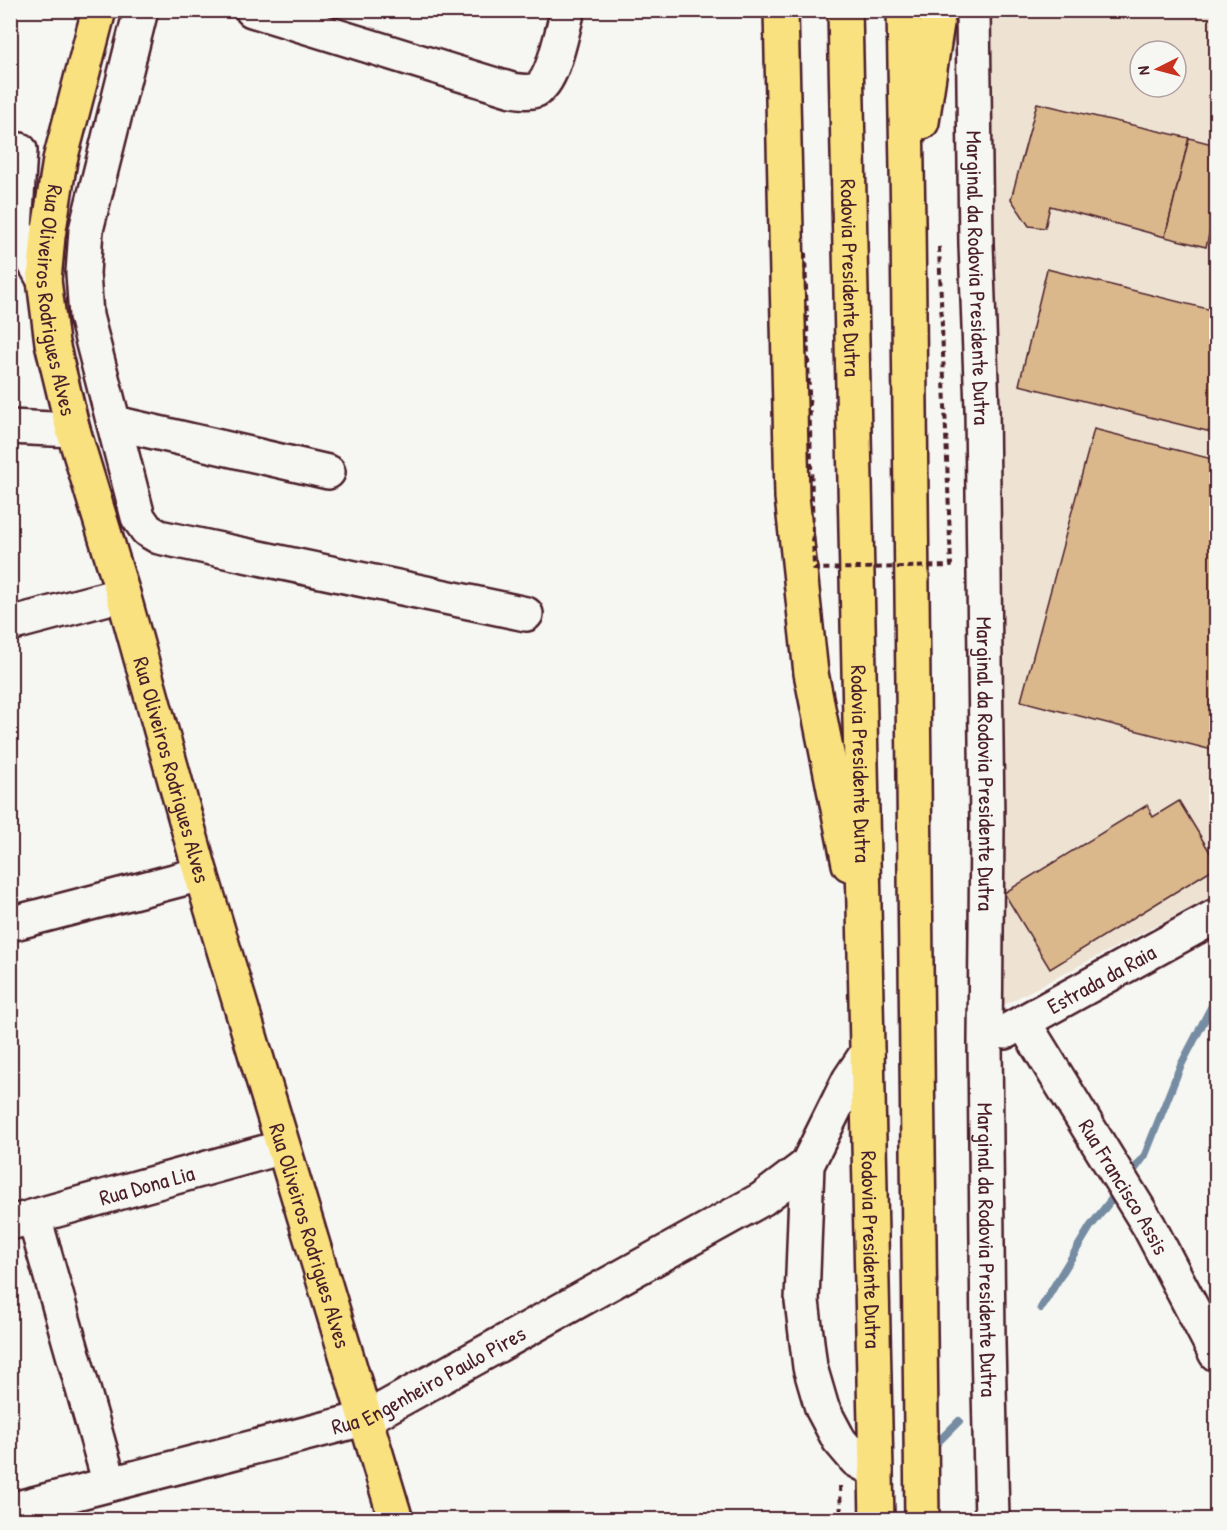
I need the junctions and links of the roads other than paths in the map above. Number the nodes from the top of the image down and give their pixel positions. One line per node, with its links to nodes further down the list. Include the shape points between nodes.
1 (99, 10): 11 (main road, Rua Oliveiros Rodrigues Alves)
2 (141, 10): 14 (street, via 86,230 83,273 86,316)
3 (252, 10): 4 (street, via 525,92 536,90 550,74)
4 (568, 10)
5 (782, 10): 24 (main road, via 792,497 811,673)
6 (846, 10): 24 (main road, Rodovia Presidente Dutra)
7 (904, 10): 12 (main road, Rodovia Presidente Dutra)
8 (939, 10): 12 (main road)
9 (973, 10): 26 (street, Marginal da Rodovia Presidente Dutra, via 987,825)
10 (15, 149): 11 (street); 13 (street, via 15,228)
11 (60, 160): 13 (main road, Rua Oliveiros Rodrigues Alves)
12 (908, 222): 36 (main road, Rodovia Presidente Dutra)
13 (44, 280): 16 (main road, Rua Oliveiros Rodrigues Alves, via 52,343)
14 (115, 423): 17 (street); 19 (street, via 138,517 147,530 159,537)
15 (10, 427): 16 (street)
16 (73, 430): 18 (main road, Rua Oliveiros Rodrigues Alves)
17 (328, 472)
18 (123, 594): 20 (street); 21 (main road, Rua Oliveiros Rodrigues Alves)
19 (526, 614)
20 (10, 624)
21 (201, 874): 23 (street); 28 (main road, Rua Oliveiros Rodrigues Alves)
22 (1216, 916): 25 (street, Estrada da Raia)
23 (10, 924)
24 (865, 936): 27 (main road, Rodovia Presidente Dutra)
25 (1024, 1023): 26 (street, Estrada da Raia); 31 (street, Rua Francisco Assis, via 1149,1226)
26 (985, 1042): 39 (street, Marginal da Rodovia Presidente Dutra)
27 (867, 1053): 29 (street, Rua Engenheiro Paulo Pires, via 849,1080); 33 (main road, Rodovia Presidente Dutra)
28 (283, 1147): 30 (street, Rua Dona Lia); 32 (main road, Rua Oliveiros Rodrigues Alves)
29 (807, 1165): 32 (street, Rua Engenheiro Paulo Pires, via 762,1199); 33 (street, Rua Engenheiro Paulo Pires, via 802,1301 810,1367 822,1408 839,1440)
30 (22, 1220): 34 (street)
31 (1216, 1354)
32 (367, 1418): 34 (street, Rua Engenheiro Paulo Pires); 37 (main road, Rua Oliveiros Rodrigues Alves)
33 (876, 1479): 38 (main road, Rodovia Presidente Dutra)
34 (110, 1484): 35 (street, Rua Engenheiro Paulo Pires)
35 (10, 1510)
36 (922, 1518)
37 (396, 1520)
38 (877, 1520)
39 (993, 1520)

